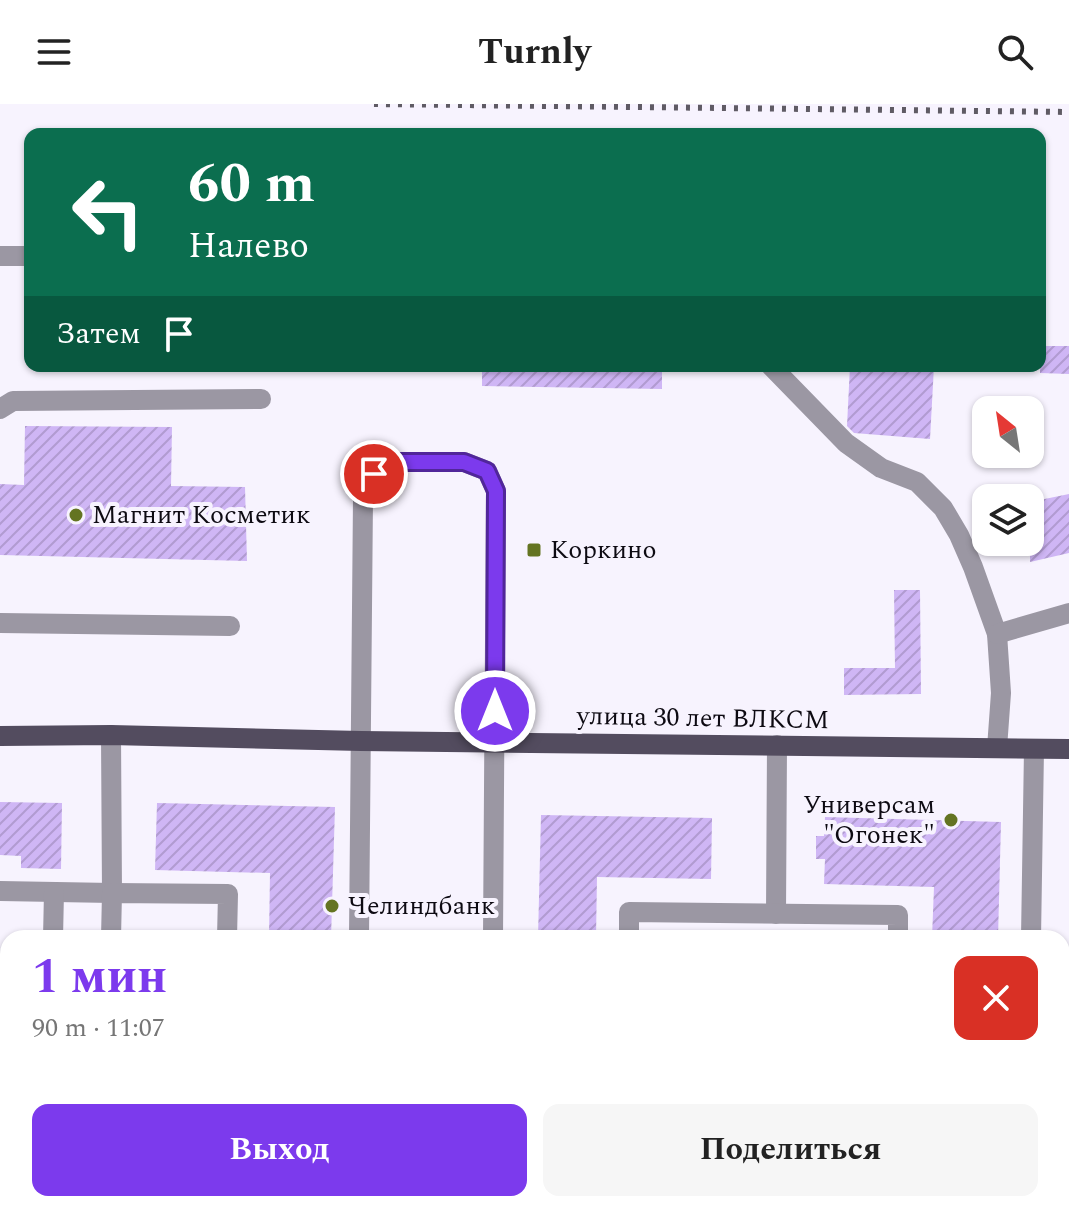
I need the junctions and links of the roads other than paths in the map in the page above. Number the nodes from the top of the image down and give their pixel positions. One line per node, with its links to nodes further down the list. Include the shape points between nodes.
1 (0, 256): 2 (street)
2 (24, 256)
3 (777, 372): 9 (street, via 846,443 881,468 917,482 943,508 968,556)
4 (261, 399): 5 (street, via 13,401)
5 (0, 409)
6 (1069, 613): 9 (street)
7 (0, 623): 8 (street)
8 (230, 626)
9 (997, 634): 15 (street)
10 (111, 735): 11 (main road, улица 30 лет ВЛКСМ); 12 (main road, улица 30 лет ВЛКСМ); 20 (street)
11 (0, 736)
12 (361, 741): 13 (main road, улица 30 лет ВЛКСМ); 13 (street, via 363,498 374,474 397,462 464,462 487,471 496,491); 25 (street)
13 (495, 743): 14 (main road, улица 30 лет ВЛКСМ); 26 (street)
14 (777, 745): 15 (main road, улица 30 лет ВЛКСМ); 21 (street)
15 (997, 748): 16 (main road, улица 30 лет ВЛКСМ)
16 (1034, 749): 17 (main road, улица 30 лет ВЛКСМ); 29 (street)
17 (1069, 749)
18 (0, 891): 19 (street)
19 (54, 892): 20 (street); 22 (street)
20 (112, 893): 23 (street); 24 (street, via 228,894)
21 (776, 914): 27 (street, via 629,912); 28 (street, via 898,915)
22 (53, 930)
23 (111, 930)
24 (227, 930)
25 (359, 930)
26 (493, 930)
27 (629, 930)
28 (898, 930)
29 (1031, 930)

